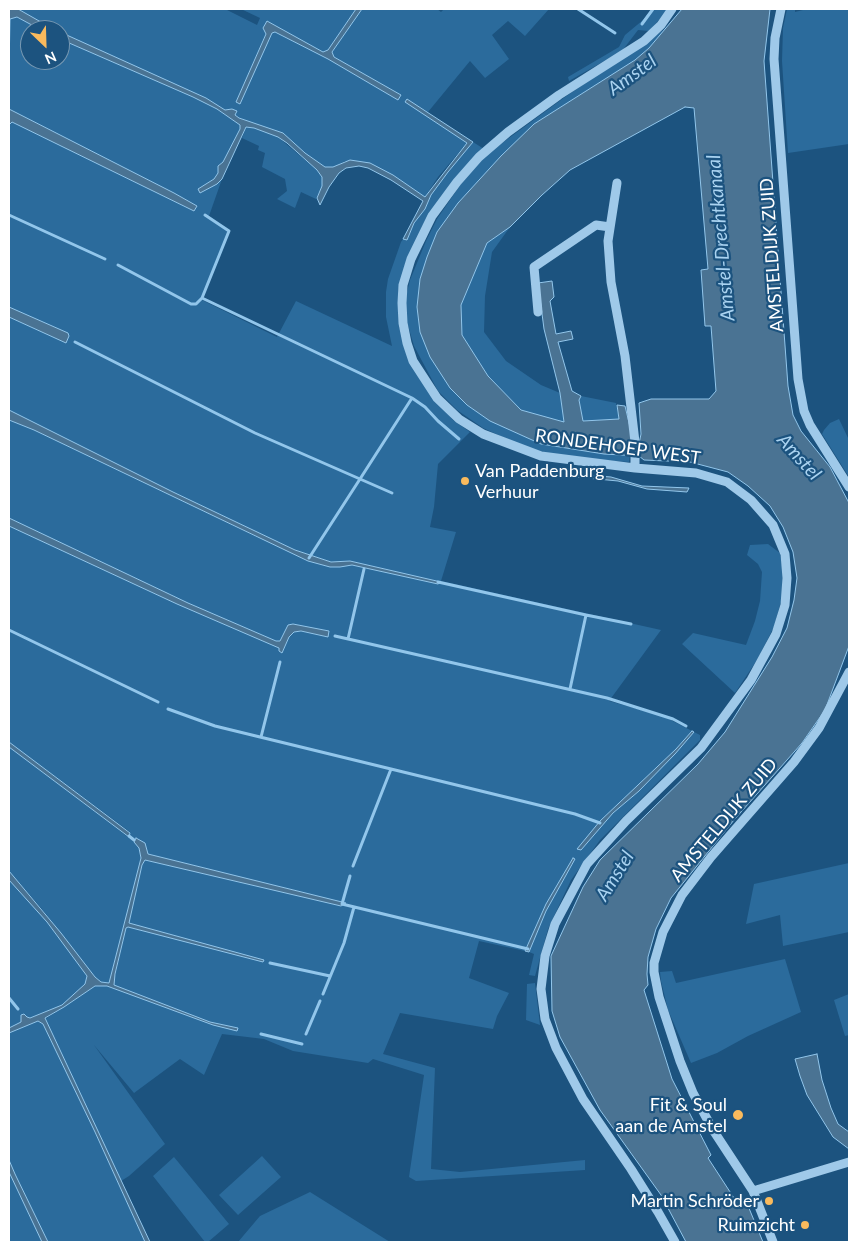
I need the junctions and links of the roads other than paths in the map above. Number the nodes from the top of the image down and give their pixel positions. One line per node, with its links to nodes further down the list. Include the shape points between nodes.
1 (672, 9): 6 (street, RONDEHOEP WEST, via 644,41 559,95 479,157 432,216 411,259 403,285 403,323 413,360 437,398 459,419 484,434 541,456)
2 (781, 9): 7 (street, AMSTELDIJK ZUID, via 774,59 798,379 810,425)
3 (617, 182): 4 (street)
4 (610, 227): 5 (street, via 596,224 534,267); 6 (street, via 608,241 612,282 625,356)
5 (538, 312)
6 (635, 468): 11 (street, RONDEHOEP WEST, via 696,473 727,482 751,500 773,525 785,554 787,578 785,605 776,634 751,680 701,748 587,864 555,924 545,956 541,989 545,1020 556,1048 584,1099 631,1168)
7 (849, 487)
8 (849, 672): 10 (street, AMSTELDIJK ZUID, via 819,728 794,762 692,881 670,916 657,950 654,972 657,988 680,1061 713,1130)
9 (849, 1162): 10 (street)
10 (754, 1191): 12 (street, AMSTELDIJK ZUID)
11 (675, 1242)
12 (773, 1242)

